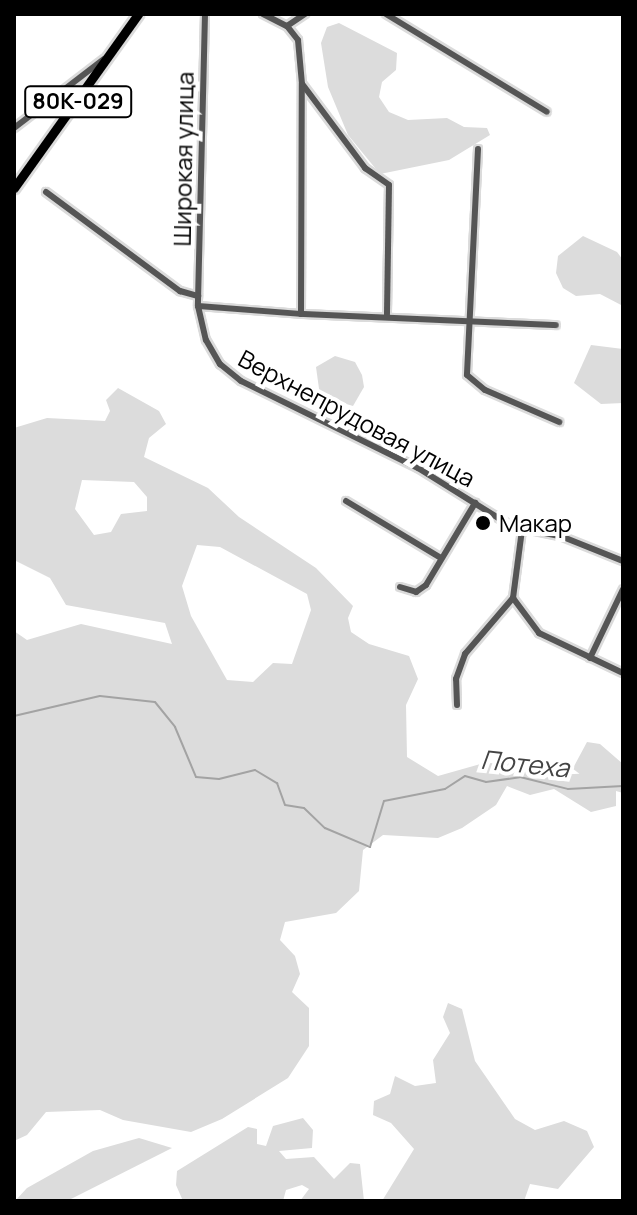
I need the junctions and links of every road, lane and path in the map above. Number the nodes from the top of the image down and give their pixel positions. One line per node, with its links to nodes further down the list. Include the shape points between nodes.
1 (138, 14): 7 (main road, 80К-029)
2 (205, 14): 14 (street, Широкая улица)
3 (263, 14): 6 (street)
4 (305, 14): 6 (street)
5 (386, 14): 9 (street)
6 (287, 26): 8 (street, via 298,40)
7 (111, 56): 10 (street); 12 (main road, 80К-029)
8 (302, 84): 16 (street); 17 (street, via 365,168 389,185)
9 (547, 112)
10 (14, 128)
11 (478, 149): 18 (street)
12 (14, 188)
13 (46, 192): 14 (street, via 180,291)
14 (198, 296): 15 (street, Широкая улица)
15 (198, 306): 16 (street); 22 (street, Верхнепрудовая улица, via 206,340 229,373 352,431)
16 (301, 314): 17 (street)
17 (387, 315): 18 (street)
18 (467, 319): 19 (street); 20 (street, via 468,379)
19 (556, 325)
20 (559, 422)
21 (346, 501): 24 (street)
22 (475, 503): 23 (street, Верхнепрудовая улица); 24 (street)
23 (522, 530): 25 (street, Верхнепрудовая улица, via 571,540); 28 (street)
24 (441, 558): 26 (street, via 422,590)
25 (623, 561)
26 (400, 587)
27 (623, 589): 29 (street)
28 (513, 598): 29 (street, via 539,633); 31 (street, via 465,654 456,679)
29 (590, 658): 30 (street)
30 (623, 673)
31 (457, 705)

